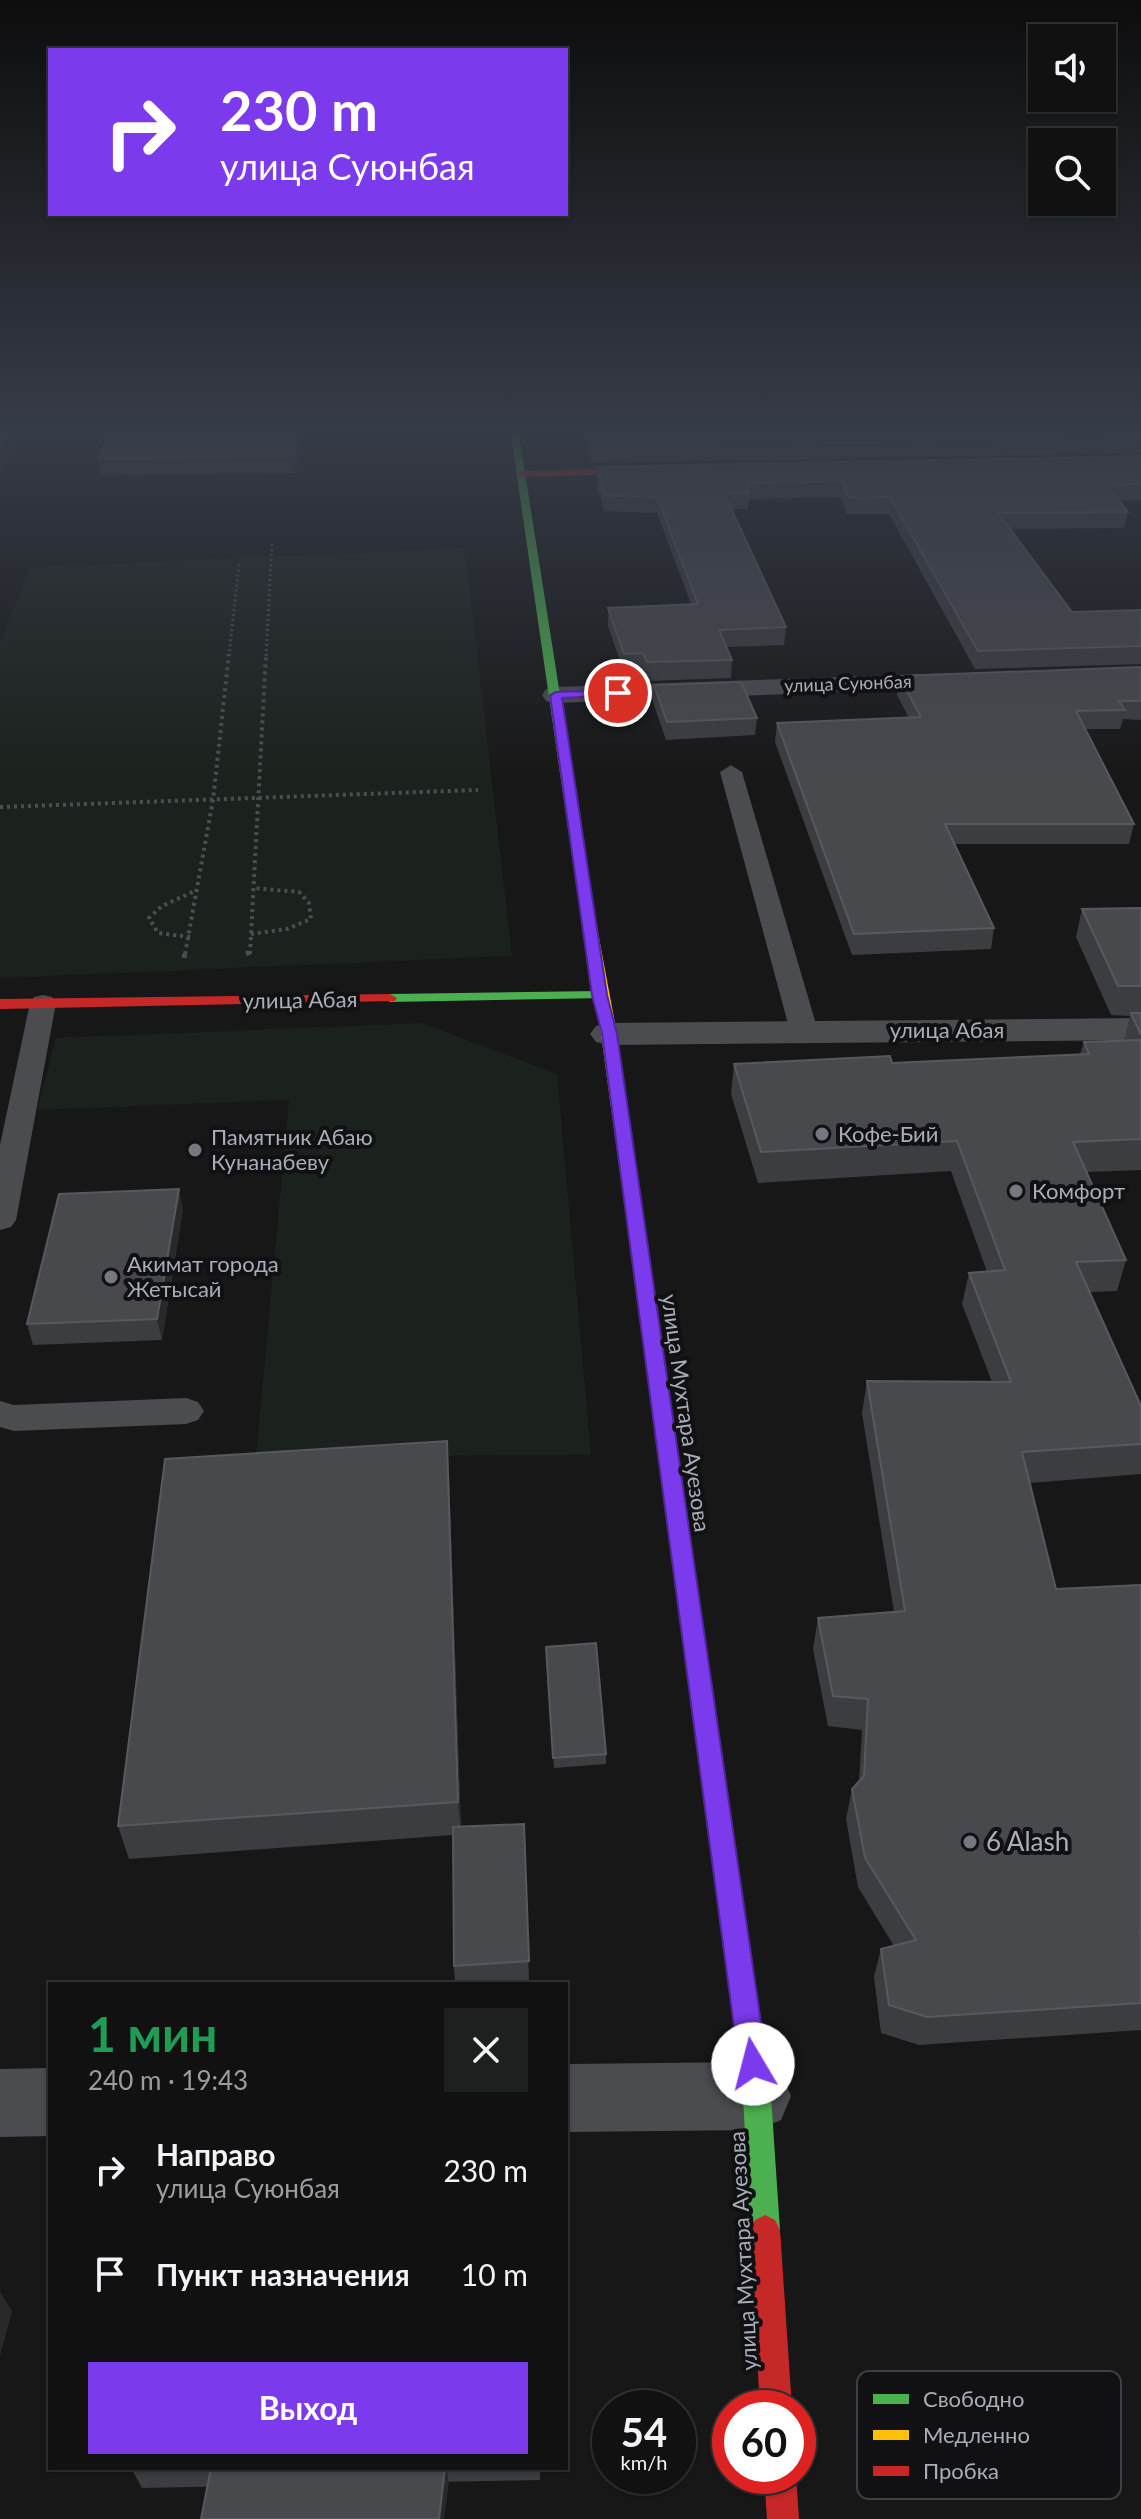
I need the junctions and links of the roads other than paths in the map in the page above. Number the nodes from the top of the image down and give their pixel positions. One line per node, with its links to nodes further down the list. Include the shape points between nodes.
1 (533, 546): 3 (main road, улица Мухтара Ауезова)
2 (983, 680): 3 (street, улица Суюнбая)
3 (556, 695): 5 (main road, улица Мухтара Ауезова)
4 (731, 772): 9 (lane)
5 (600, 995): 6 (main road, улица Абая); 10 (main road, улица Мухтара Ауезова)
6 (43, 1003): 7 (main road, улица Абая); 11 (lane)
7 (0, 1004)
8 (1141, 1029): 9 (street, улица Абая)
9 (804, 1031): 10 (street, улица Абая)
10 (609, 1034): 14 (main road, улица Мухтара Ауезова)
11 (0, 1220)
12 (186, 1411): 13 (lane, via 14,1418)
13 (0, 1414)
14 (757, 2096): 15 (street); 18 (main road, улица Мухтара Ауезова)
15 (568, 2098)
16 (48, 2102): 17 (street)
17 (0, 2103)
18 (775, 2390)
19 (781, 2494): 20 (main road)
20 (783, 2519)

